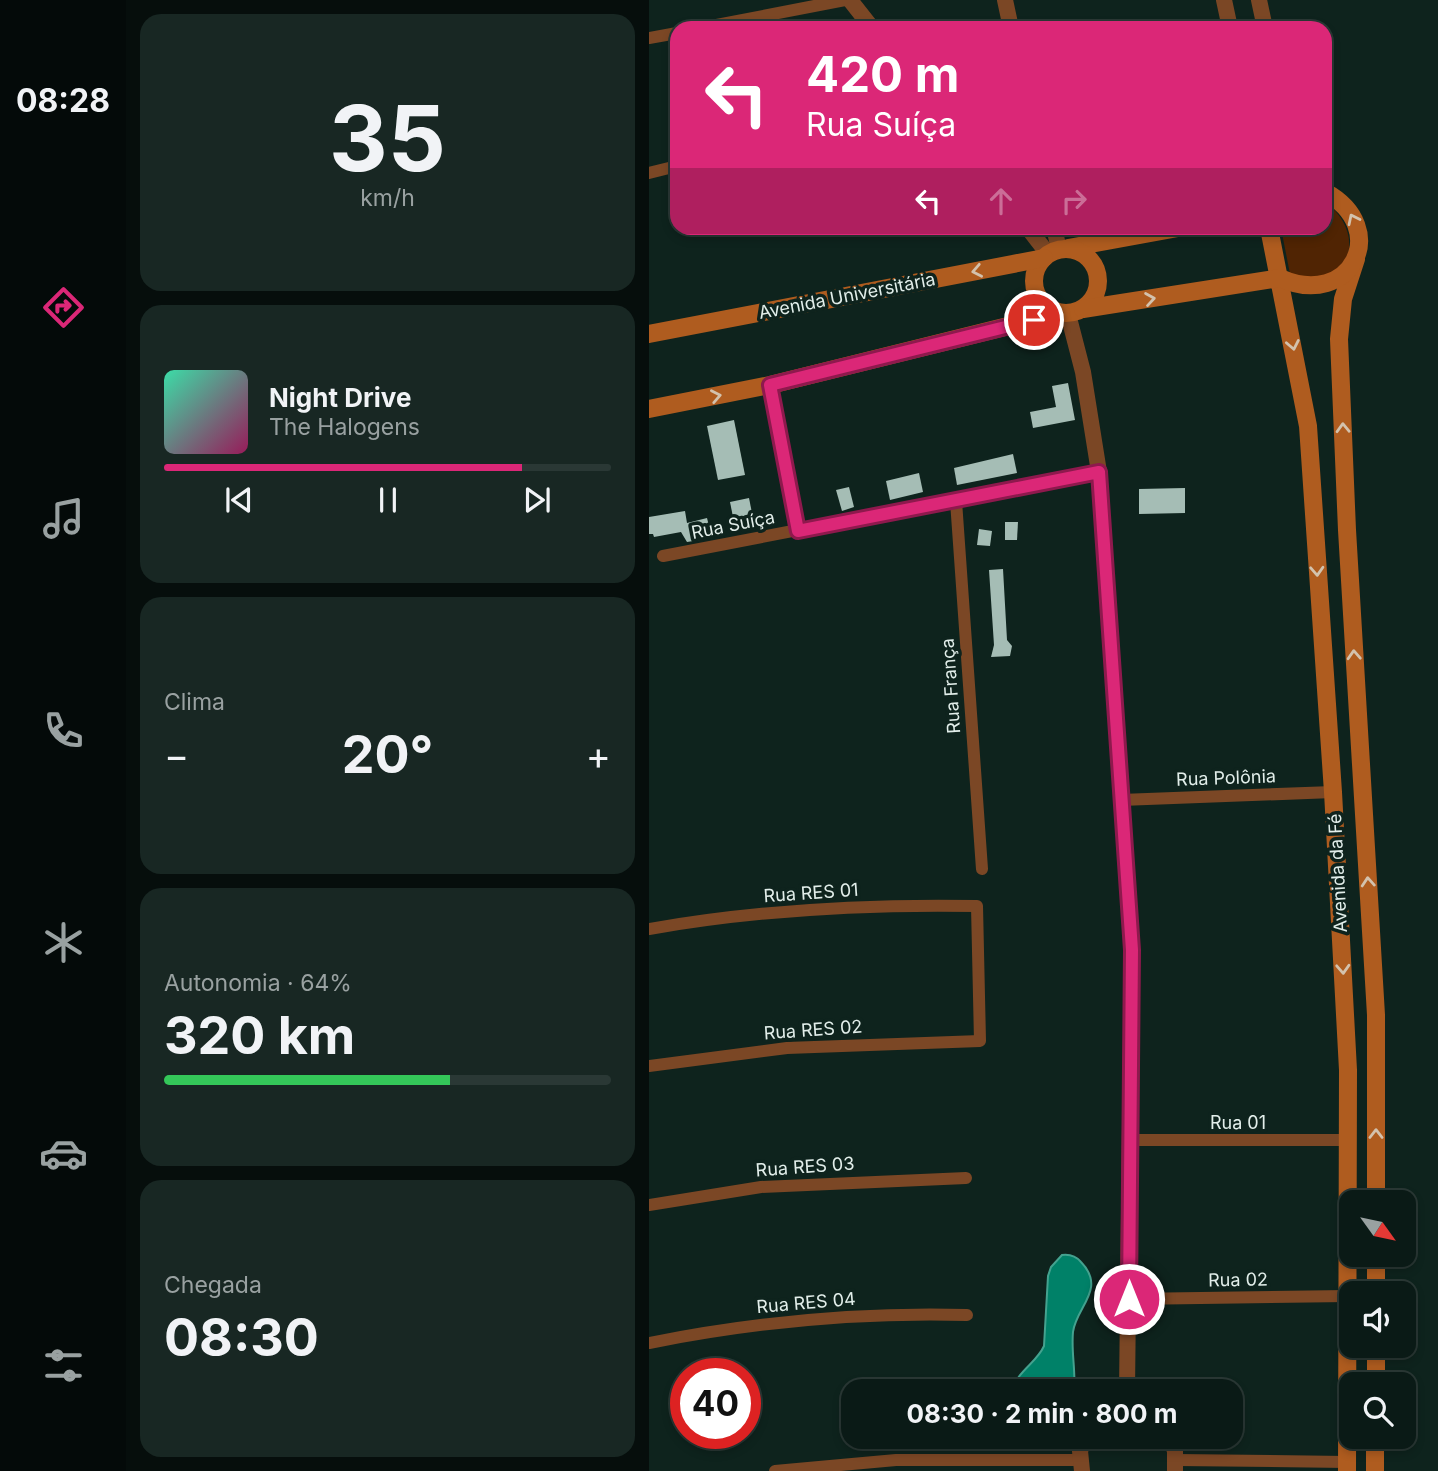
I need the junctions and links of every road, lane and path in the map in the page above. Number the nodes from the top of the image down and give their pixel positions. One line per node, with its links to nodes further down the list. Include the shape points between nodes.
1 (847, 0): 5 (street); 6 (street)
2 (1005, 0): 7 (street)
3 (1224, 0): 8 (street)
4 (1259, 0): 9 (street)
5 (738, 21)
6 (866, 21)
7 (1010, 21)
8 (1228, 21)
9 (1264, 21)
10 (670, 34): 11 (street)
11 (649, 38)
12 (670, 168): 13 (street)
13 (649, 173)
14 (1332, 197): 20 (main road, Avenida da Fé, one-way to 14, via 1358,226 1345,206)
15 (1036, 235): 19 (street)
16 (1054, 235): 19 (street)
17 (1142, 235): 19 (main road, Avenida Universitária)
18 (1271, 235): 21 (main road, Avenida da Fé)
19 (1055, 252): 22 (main road, via 1035,272 1036,294 1042,303); 22 (main road, via 1084,254 1096,270 1097,290); 23 (main road, Avenida Universitária, one-way to 23)
20 (1356, 259): 21 (main road, via 1347,273 1332,283 1299,286); 39 (main road, Avenida da Fé, one-way to 20, via 1376,1014 1339,339 1343,299)
21 (1280, 278): 22 (main road, one-way to 21); 30 (main road, Avenida da Fé, one-way to 30, via 1309,426)
22 (1071, 312): 24 (main road); 26 (street)
23 (649, 334)
24 (770, 385): 25 (main road, one-way to 24); 28 (street)
25 (649, 409)
26 (1099, 472): 27 (street, Rua Suíça); 31 (street)
27 (956, 501): 28 (street, Rua Suíça); 32 (street, Rua França)
28 (798, 531): 29 (street, Rua Suíça)
29 (663, 556)
30 (1333, 792): 31 (street, Rua Polônia); 37 (main road, Avenida da Fé, one-way to 37)
31 (1121, 800): 36 (street, via 1132,950)
32 (982, 869)
33 (649, 929): 34 (street, Rua RES 01, via 773,913 977,906)
34 (980, 1041): 35 (street, Rua RES 02, via 787,1048)
35 (649, 1066)
36 (1129, 1140): 37 (street, Rua 01); 43 (street)
37 (1348, 1140): 41 (main road, Avenida da Fé)
38 (966, 1178): 40 (street, Rua RES 03, via 761,1187)
39 (1376, 1190)
40 (649, 1206)
41 (1348, 1281)
42 (1339, 1296): 43 (street, Rua 02)
43 (1129, 1299): 47 (street)
44 (967, 1315): 45 (street, Rua RES 04, via 887,1314 791,1321)
45 (649, 1343)
46 (1348, 1358): 51 (main road, Avenida da Fé)
47 (1127, 1379)
48 (1375, 1449): 53 (main road)
49 (1081, 1466): 52 (street, via 896,1460)
50 (1175, 1466): 51 (street)
51 (1347, 1467)
52 (775, 1471)
53 (1375, 1471)

